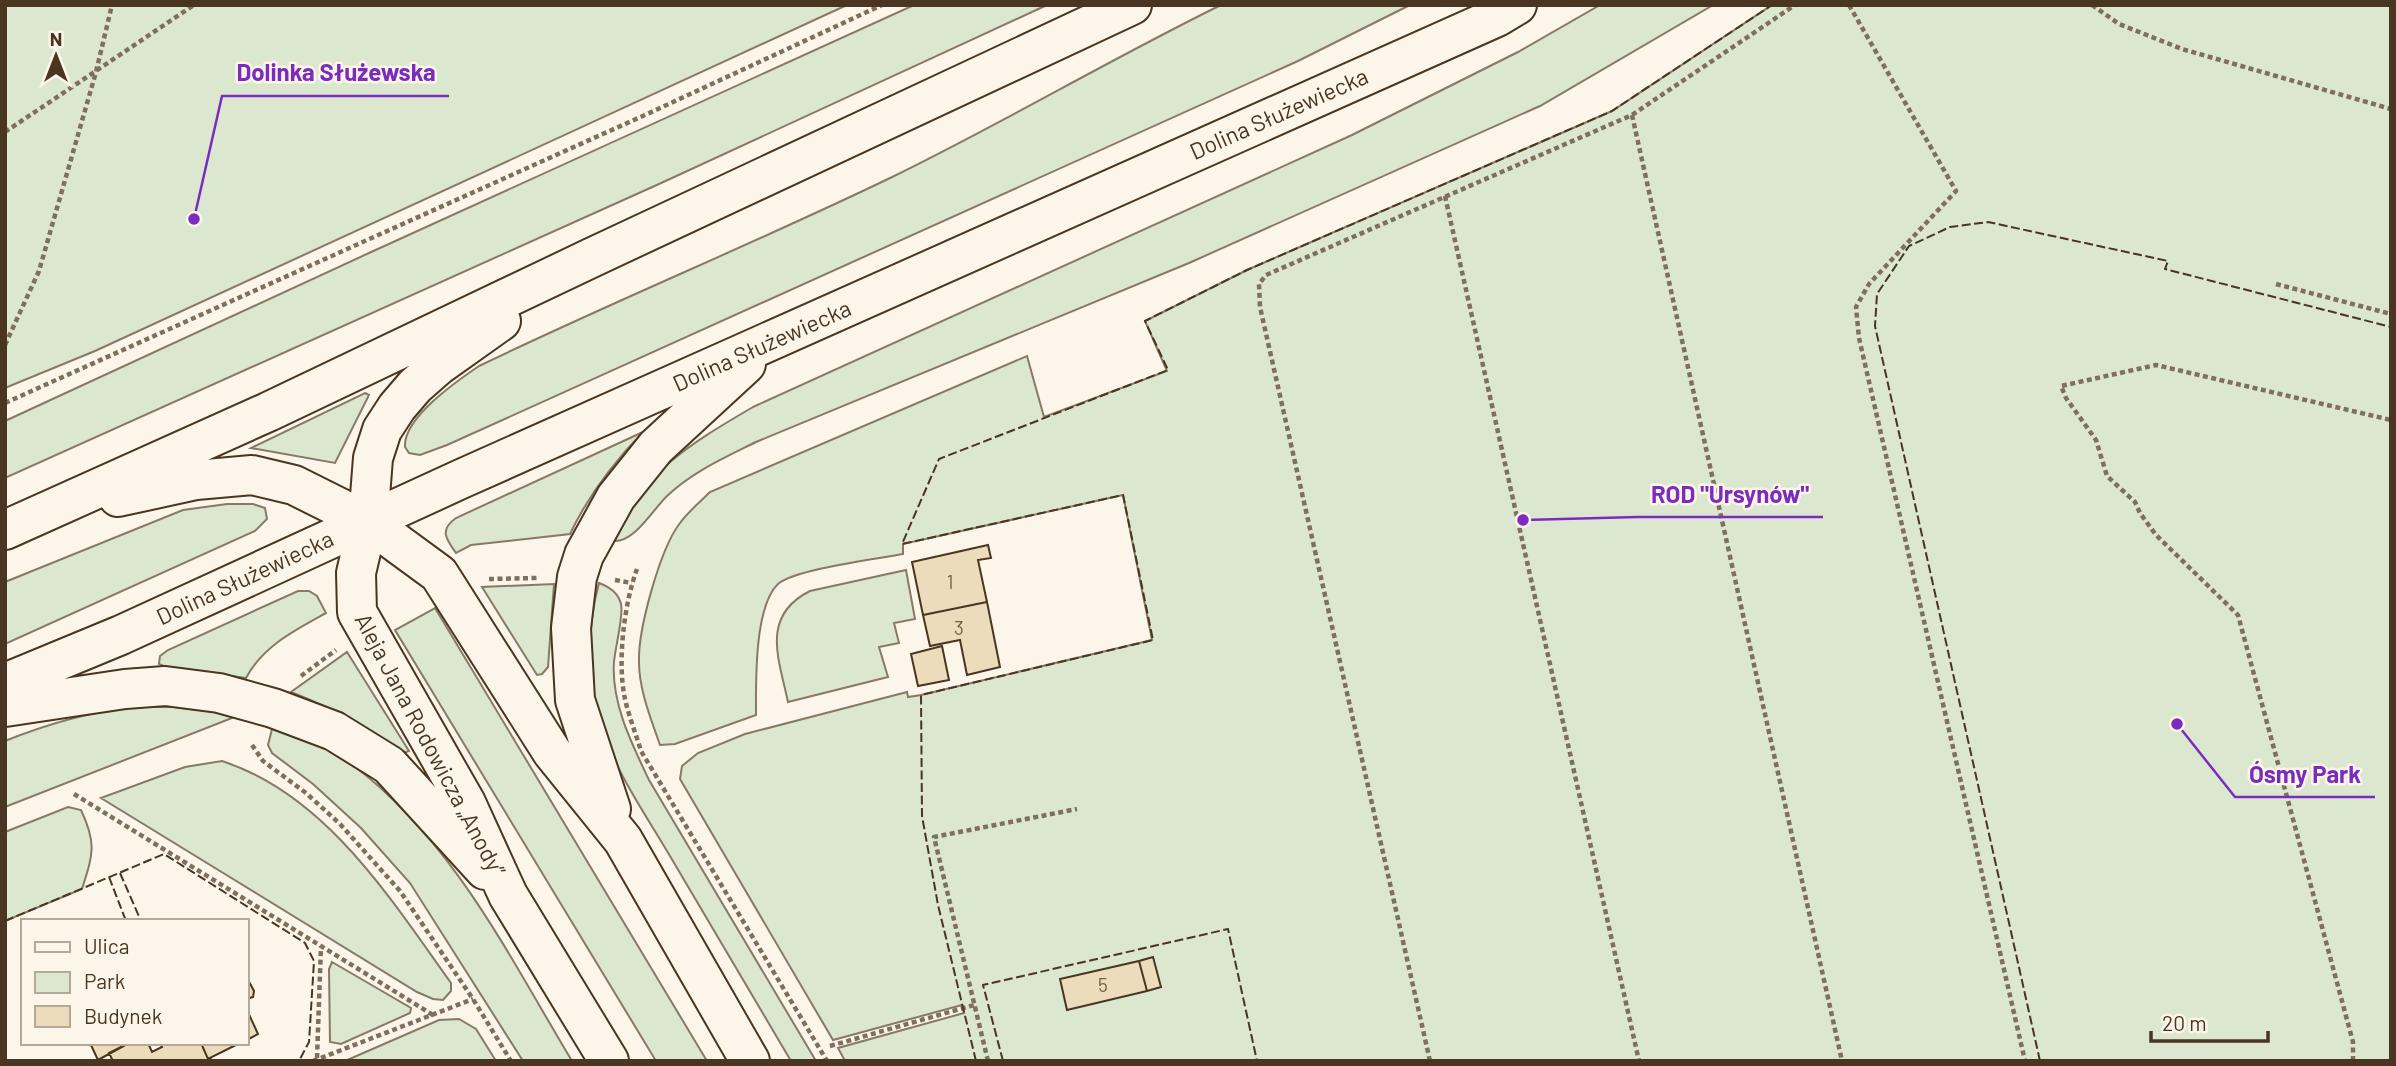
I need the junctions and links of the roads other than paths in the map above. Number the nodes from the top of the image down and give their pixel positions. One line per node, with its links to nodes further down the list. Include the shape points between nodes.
1 (1132, 5): 3 (main road)
2 (1517, 5): 4 (main road, Dolina Służewiecka)
3 (591, 258): 5 (main road); 6 (main road, Aleja Jana Rodowicza „Anody”, via 439,365 397,407 382,430 373,458)
4 (770, 343): 6 (main road, Dolina Służewiecka); 10 (main road, via 656,447 616,497 580,566 571,628 575,700)
5 (44, 513): 6 (main road, via 196,480 252,475 295,485); 7 (main road)
6 (368, 522): 8 (main road, Dolina Służewiecka); 10 (main road, via 439,574 552,752); 11 (main road, Aleja Jana Rodowicza „Anody”, via 356,573 357,612 466,803)
7 (5, 530)
8 (5, 683)
9 (5, 707): 11 (main road, via 165,686 219,693 274,708 334,731 389,765)
10 (623, 840): 13 (main road)
11 (508, 895): 12 (main road, Aleja Jana Rodowicza „Anody”)
12 (609, 1061)
13 (750, 1061)

